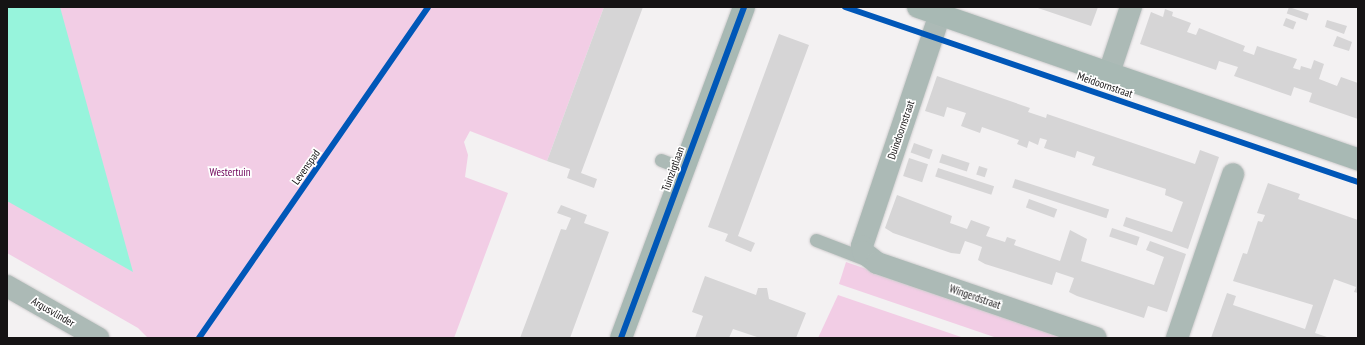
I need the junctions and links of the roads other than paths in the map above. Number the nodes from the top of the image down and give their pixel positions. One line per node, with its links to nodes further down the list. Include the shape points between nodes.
1 (744, 7): 8 (street, Tuinzigtlaan)
2 (918, 7): 4 (street, Meidoornstraat)
3 (1131, 7): 5 (street)
4 (940, 14): 5 (street, Meidoornstraat); 11 (street, Duindoornstraat)
5 (1109, 72): 6 (street, Meidoornstraat)
6 (1358, 159)
7 (661, 160): 8 (lane)
8 (684, 169): 14 (street, Tuinzigtlaan)
9 (1233, 174): 16 (street)
10 (816, 240): 11 (lane)
11 (867, 253): 15 (street, Wingerdstraat)
12 (7, 286): 13 (street, Argusvlinder)
13 (98, 338)
14 (621, 338)
15 (1096, 338)
16 (1177, 338)

